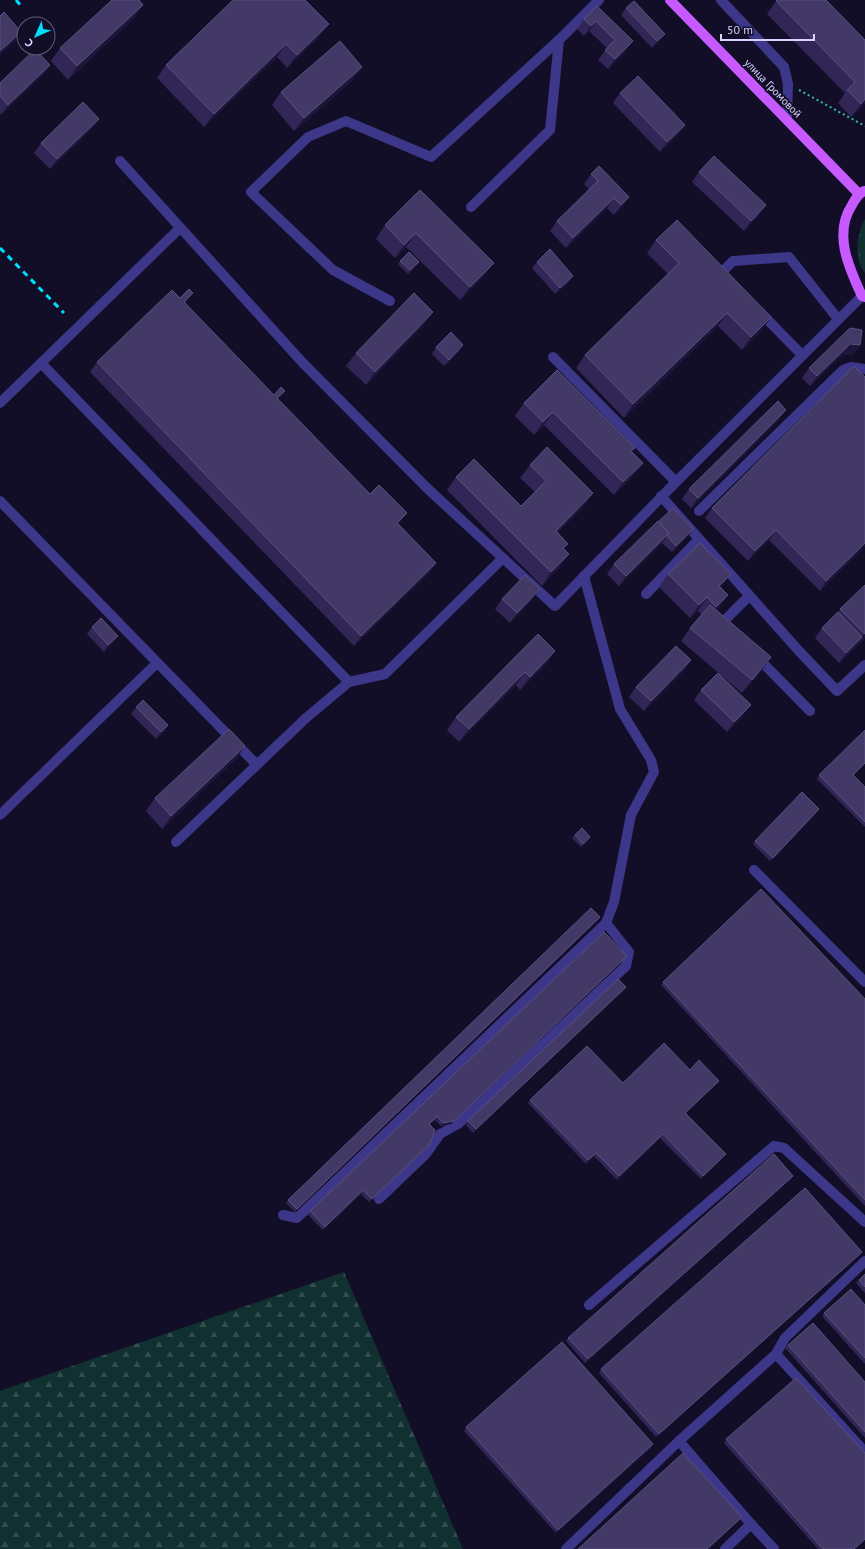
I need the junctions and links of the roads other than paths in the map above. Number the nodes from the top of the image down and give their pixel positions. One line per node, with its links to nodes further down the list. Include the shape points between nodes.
1 (598, 0): 4 (street)
2 (670, 0): 5 (main road, улица Громовой)
3 (721, 0): 5 (street, via 784,67 788,84)
4 (559, 40): 8 (street, via 550,130); 12 (street, via 431,157 346,121 308,136 251,192 333,270)
5 (787, 120): 7 (main road, улица Громовой)
6 (120, 161): 9 (street)
7 (862, 192): 11 (main road, via 847,213 843,241 849,268)
8 (471, 208)
9 (180, 228): 17 (street); 25 (street, via 302,362 429,490)
10 (732, 284): 14 (street, via 721,273 733,261 789,257)
11 (864, 296): 14 (street)
12 (390, 301)
13 (753, 306): 16 (street)
14 (838, 319): 16 (street)
15 (553, 356): 20 (street)
16 (802, 356): 20 (street)
17 (41, 363): 19 (street); 33 (street)
18 (865, 369): 23 (street, via 851,367 842,370)
19 (0, 403)
20 (676, 482): 21 (street)
21 (662, 496): 24 (street); 26 (street)
22 (0, 501): 31 (street)
23 (698, 511)
24 (699, 539): 27 (street); 28 (street)
25 (503, 558): 26 (street, via 555,606); 33 (street, via 385,674)
26 (584, 576): 39 (street, via 620,709 651,760 654,772 631,815 614,902)
27 (646, 594)
28 (750, 596): 29 (street, via 723,622); 32 (street, via 837,691)
29 (740, 638)
30 (751, 650): 34 (street)
31 (157, 663): 35 (street); 36 (street)
32 (865, 665)
33 (350, 682): 35 (street, via 306,718)
34 (810, 711)
35 (257, 765): 37 (street)
36 (0, 815)
37 (176, 842)
38 (754, 870): 40 (street)
39 (606, 923): 41 (street, via 629,952 626,966 458,1124 440,1134 425,1155); 42 (street, via 297,1218)
40 (865, 982)
41 (379, 1199)
42 (283, 1215)
43 (865, 1222): 45 (street, via 784,1148 774,1146)
44 (865, 1261): 46 (street, via 785,1338)
45 (589, 1305)
46 (776, 1354): 47 (street); 48 (street)
47 (678, 1441): 49 (street); 50 (street)
48 (865, 1452)
49 (751, 1524): 51 (street); 52 (street)
50 (566, 1549)
51 (725, 1549)
52 (774, 1549)

